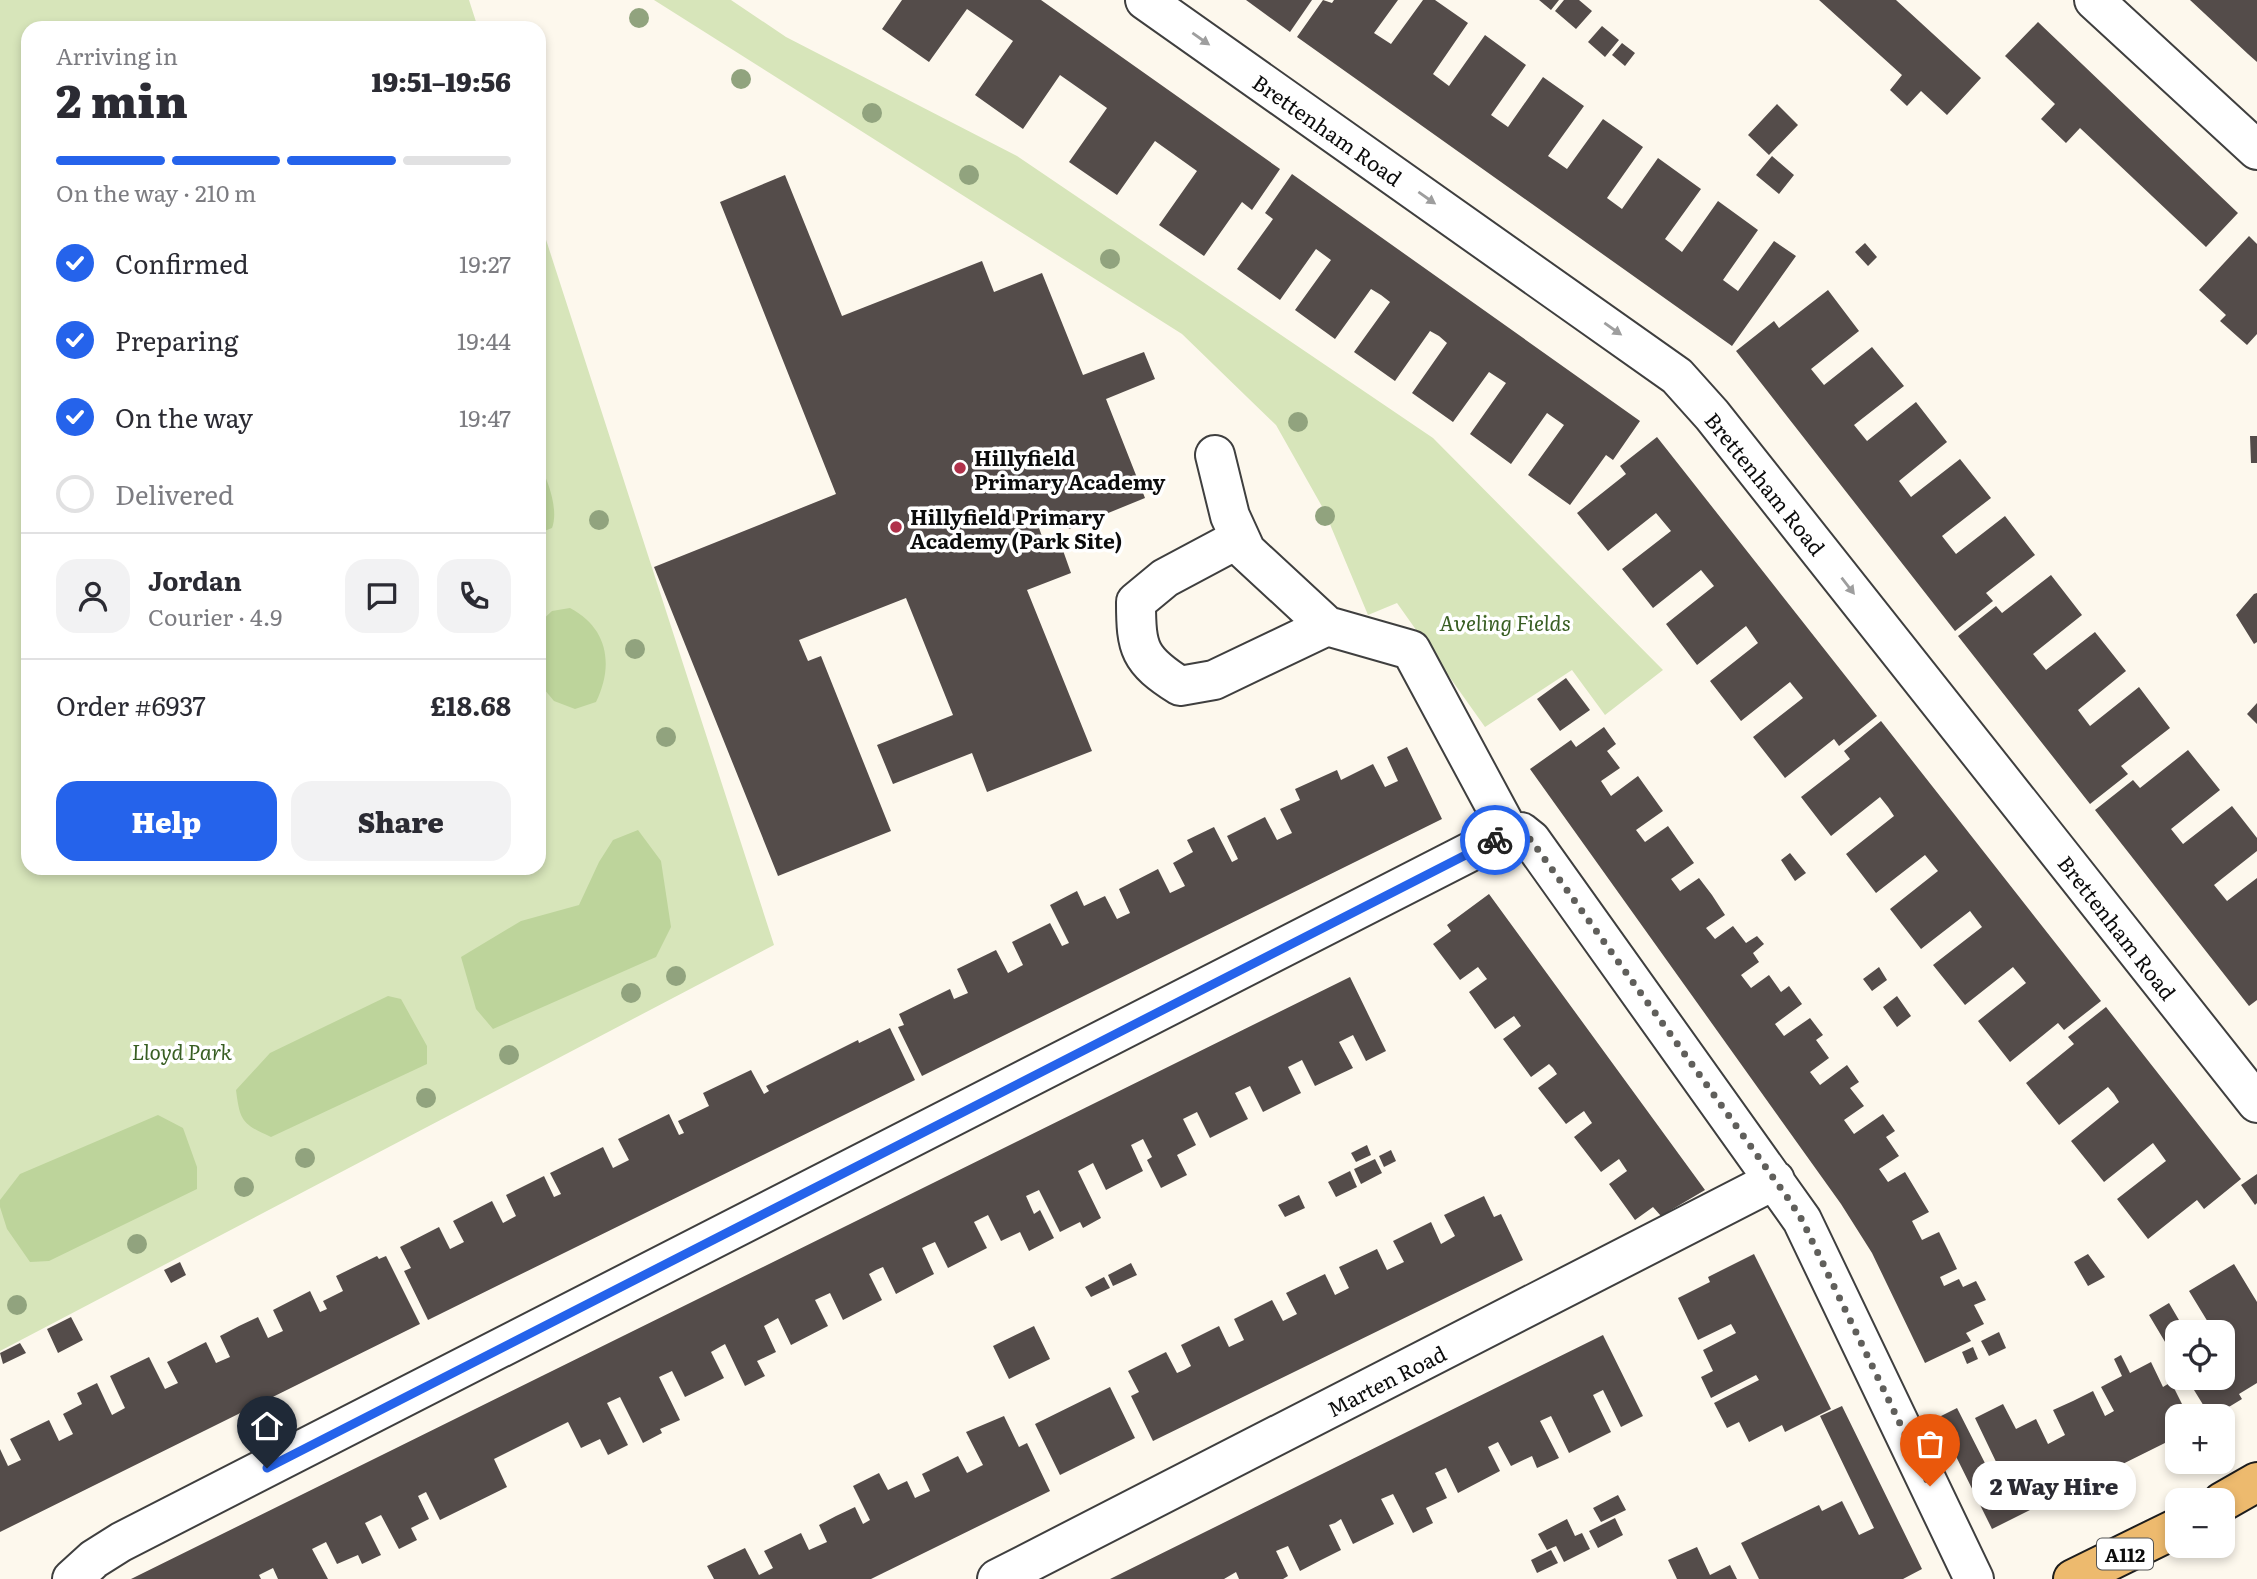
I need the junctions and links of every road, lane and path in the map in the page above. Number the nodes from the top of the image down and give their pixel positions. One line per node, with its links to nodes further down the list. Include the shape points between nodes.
1 (1145, 0): 8 (street, Brettenham Road, one-way to 8, via 1677,376)
2 (2094, 0): 3 (street)
3 (2257, 150)
4 (1215, 455): 5 (street)
5 (1240, 538): 6 (street, via 1246,551); 6 (street, via 1165,578 1136,602 1136,639 1153,669 1180,686 1214,680)
6 (1327, 626): 7 (street, via 1411,650)
7 (1509, 832): 9 (street, via 1521,832 1531,840); 13 (street, via 121,1542)
8 (2257, 1102)
9 (1775, 1180): 14 (street, Marten Road); 15 (street, via 1802,1220)
10 (2257, 1482): 11 (main road)
11 (2235, 1495)
12 (2165, 1534): 16 (main road, A112)
13 (72, 1579)
14 (997, 1579)
15 (1974, 1579)
16 (2073, 1579)

